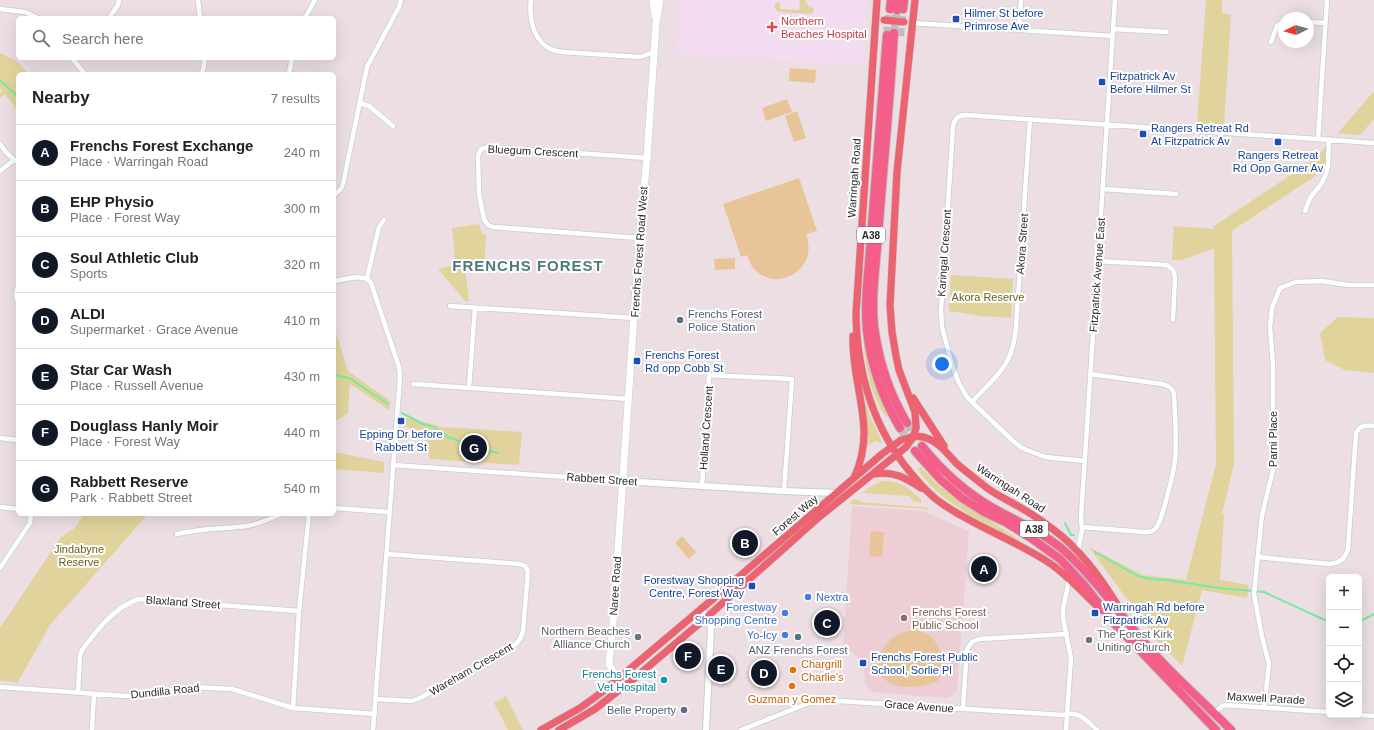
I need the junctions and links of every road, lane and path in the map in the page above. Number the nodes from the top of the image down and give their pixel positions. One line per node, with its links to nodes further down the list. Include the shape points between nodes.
1 (119, 0): 18 (street)
2 (198, 0): 19 (street)
3 (315, 0): 20 (street)
4 (401, 0): 39 (street, via 366,68)
5 (531, 0): 32 (street, via 532,25 545,46 552,50 640,57)
6 (653, 0): 25 (main road, Frenchs Forest Road West)
7 (660, 0): 25 (main road, Frenchs Forest Road West)
8 (877, 0): 21 (main road, Warringah Road / A38)
9 (891, 0): 15 (highway)
10 (898, 0): 15 (highway)
11 (915, 0): 23 (main road, A38)
12 (1021, 0): 27 (street)
13 (1116, 0): 28 (street, Fitzpatrick Avenue East)
14 (1327, 0): 24 (street)
15 (898, 7)
16 (0, 9): 17 (street, via 25,12)
17 (34, 16)
18 (110, 16)
19 (200, 16)
20 (306, 16)
21 (876, 20): 23 (main road, bridge); 60 (main road, Warringah Road / A38)
22 (1314, 22): 24 (street)
23 (912, 23): 27 (street); 67 (main road, A38, via 897,172 890,305 893,343)
24 (1325, 23): 43 (street)
25 (656, 24): 32 (main road, Frenchs Forest Road West)
26 (1278, 25): 31 (street)
27 (1019, 29): 30 (street)
28 (1114, 29): 29 (street); 30 (street, Fitzpatrick Avenue East)
29 (1167, 32)
30 (1113, 36): 41 (street, Fitzpatrick Avenue East)
31 (1271, 42)
32 (654, 52): 47 (main road, Frenchs Forest Road West)
33 (74, 60): 36 (street)
34 (205, 60): 37 (street)
35 (292, 60): 38 (street)
36 (83, 72)
37 (202, 72)
38 (289, 72)
39 (360, 104): 42 (street, via 369,106); 51 (street, via 343,184)
40 (1030, 119): 41 (street, Karingal Crescent); 70 (street, Akora Street, via 1014,345 1002,368); 70 (street, Karingal Crescent, via 962,115 956,118 953,124 941,319 954,370)
41 (1107, 124): 43 (street, Karingal Crescent); 50 (street, Fitzpatrick Avenue East)
42 (393, 126)
43 (1318, 138): 44 (street, Karingal Crescent)
44 (1329, 139): 45 (street, Karingal Crescent); 53 (street, via 1326,174 1310,198)
45 (1374, 143)
46 (0, 144): 48 (street)
47 (647, 158): 55 (main road, Frenchs Forest Road West); 55 (street, Bluegum Crescent, via 489,147 482,149 478,156 479,194 484,219 488,225)
48 (16, 161): 49 (street)
49 (0, 171)
50 (1103, 189): 52 (street); 56 (street, Fitzpatrick Avenue East)
51 (336, 193)
52 (1176, 194)
53 (1305, 211)
54 (384, 220): 57 (street, via 379,227)
55 (639, 238): 63 (main road, Frenchs Forest Road West)
56 (1098, 261): 64 (street, via 1167,265 1173,270 1175,277); 65 (street, Fitzpatrick Avenue East)
57 (367, 278): 58 (street); 82 (street, via 371,283 400,367)
58 (336, 281)
59 (1374, 285): 101 (street, Parni Place, via 1322,281 1296,282 1280,288 1272,308 1270,328 1273,364 1273,470 1262,516)
60 (856, 300): 77 (main road, Warringah Road / A38, via 857,338 863,377 875,415); 84 (main road, via 853,348 864,430 862,456)
61 (450, 306): 62 (street)
62 (475, 308): 63 (street); 68 (street)
63 (634, 318): 69 (main road, Frenchs Forest Road West)
64 (1173, 320)
65 (1090, 374): 81 (street, Fitzpatrick Avenue East); 97 (street, via 1162,384 1172,388 1175,455 1174,470 1161,518 1153,531)
66 (413, 384): 68 (street)
67 (905, 386): 73 (main road, bridge, via 915,412); 80 (main road, A38)
68 (469, 387): 69 (street)
69 (629, 399): 85 (main road, Frenchs Forest Road West)
70 (972, 402): 81 (street, Karingal Crescent, via 1022,448 1045,457)
71 (904, 426): 71 (highway, Warringah Road / A38, via 891,412 878,381 867,331 874,201 894,35 876,262 874,330 885,378)
72 (1374, 426): 101 (street, via 1362,426 1356,433 1348,549 1343,559 1329,564)
73 (914, 436): 77 (main road, Warringah Road, bridge, via 901,440); 79 (main road, bridge); 80 (main road, Warringah Road, bridge, via 933,440)
74 (0, 438): 75 (street)
75 (16, 440)
76 (922, 446): 108 (highway, Warringah Road / A38, via 944,471 969,492 1060,547)
77 (891, 447): 79 (main road, Warringah Road / A38); 84 (main road, Forest Way)
78 (915, 451): 107 (highway, Warringah Road / A38, via 962,498 1007,523 1060,559)
79 (896, 455): 83 (main road, Forest Way); 89 (main road, Warringah Road / A38)
80 (953, 459): 99 (main road, Warringah Road / A38, via 984,486 1054,530)
81 (1085, 461): 97 (street, Fitzpatrick Avenue East)
82 (393, 465): 85 (street, Rabbett Street); 93 (street)
83 (873, 474): 89 (main road, via 894,474); 106 (main road, Forest Way)
84 (853, 480): 88 (main road, Forest Way)
85 (623, 481): 86 (street, Rabbett Street); 110 (main road, Naree Road, via 609,659 610,667)
86 (702, 486): 87 (street, Rabbett Street); 87 (street, Holland Crescent, via 709,375 792,379)
87 (784, 492): 88 (street, Rabbett Street)
88 (837, 493): 104 (main road, Forest Way)
89 (928, 493): 103 (main road, Warringah Road / A38, via 968,520 1037,556)
90 (0, 508): 92 (street)
91 (336, 508): 93 (street)
92 (16, 509)
93 (389, 512): 100 (street)
94 (31, 516): 102 (street, via 30,524)
95 (277, 516): 98 (street, via 247,526 193,530)
96 (309, 516): 105 (street)
97 (1082, 528): 99 (street, Fitzpatrick Avenue East)
98 (177, 534)
99 (1078, 550): 108 (main road, Warringah Road / A38)
100 (387, 554): 115 (street); 115 (street, Wareham Crescent, via 520,564 526,566 528,571 523,631 515,645 420,698 412,701)
101 (1258, 557): 118 (street, Parni Place, via 1254,600 1269,664)
102 (0, 568)
103 (1069, 580): 107 (main road, Warringah Road / A38); 109 (street, via 1063,609)
104 (700, 609): 106 (street); 110 (main road, Forest Way)
105 (300, 611): 113 (street, Blaxland Street, via 139,599 129,602 117,610 82,650); 116 (street)
106 (707, 617): 112 (main road, Forest Way); 130 (street, via 711,627)
107 (1114, 623): 125 (highway, Warringah Road / A38)
108 (1132, 628): 120 (highway, Warringah Road / A38)
109 (1067, 634): 117 (street, via 979,639 972,642 967,649); 122 (street, via 1071,658)
110 (618, 679): 112 (main road, Naree Road); 128 (main road, Forest Way, via 580,708)
111 (0, 687): 113 (street, Dundilla Road)
112 (624, 687): 129 (main road, Forest Way, via 595,709)
113 (78, 692): 114 (street, Dundilla Road)
114 (94, 694): 116 (street, Dundilla Road, via 126,696 192,687 225,688); 126 (street)
115 (376, 699): 121 (street)
116 (293, 708): 121 (street, Dundilla Road)
117 (963, 708): 122 (street, Grace Avenue); 131 (street, Grace Avenue, via 866,702 817,702)
118 (1264, 708): 119 (street, Maxwell Parade); 120 (street, Maxwell Parade, via 1226,705)
119 (1326, 712)
120 (1214, 713): 125 (highway, Maxwell Parade); 135 (highway, Warringah Road / A38)
121 (375, 714): 127 (street)
122 (1067, 714): 132 (street); 133 (street, Grace Avenue, via 1082,716)
123 (1362, 714): 124 (street)
124 (1374, 716)
125 (1207, 721): 134 (highway, Warringah Road / A38)
126 (92, 730)
127 (373, 730)
128 (541, 730)
129 (559, 730)
130 (706, 730)
131 (741, 730)
132 (1066, 730)
133 (1097, 730)
134 (1216, 730)
135 (1231, 730)

